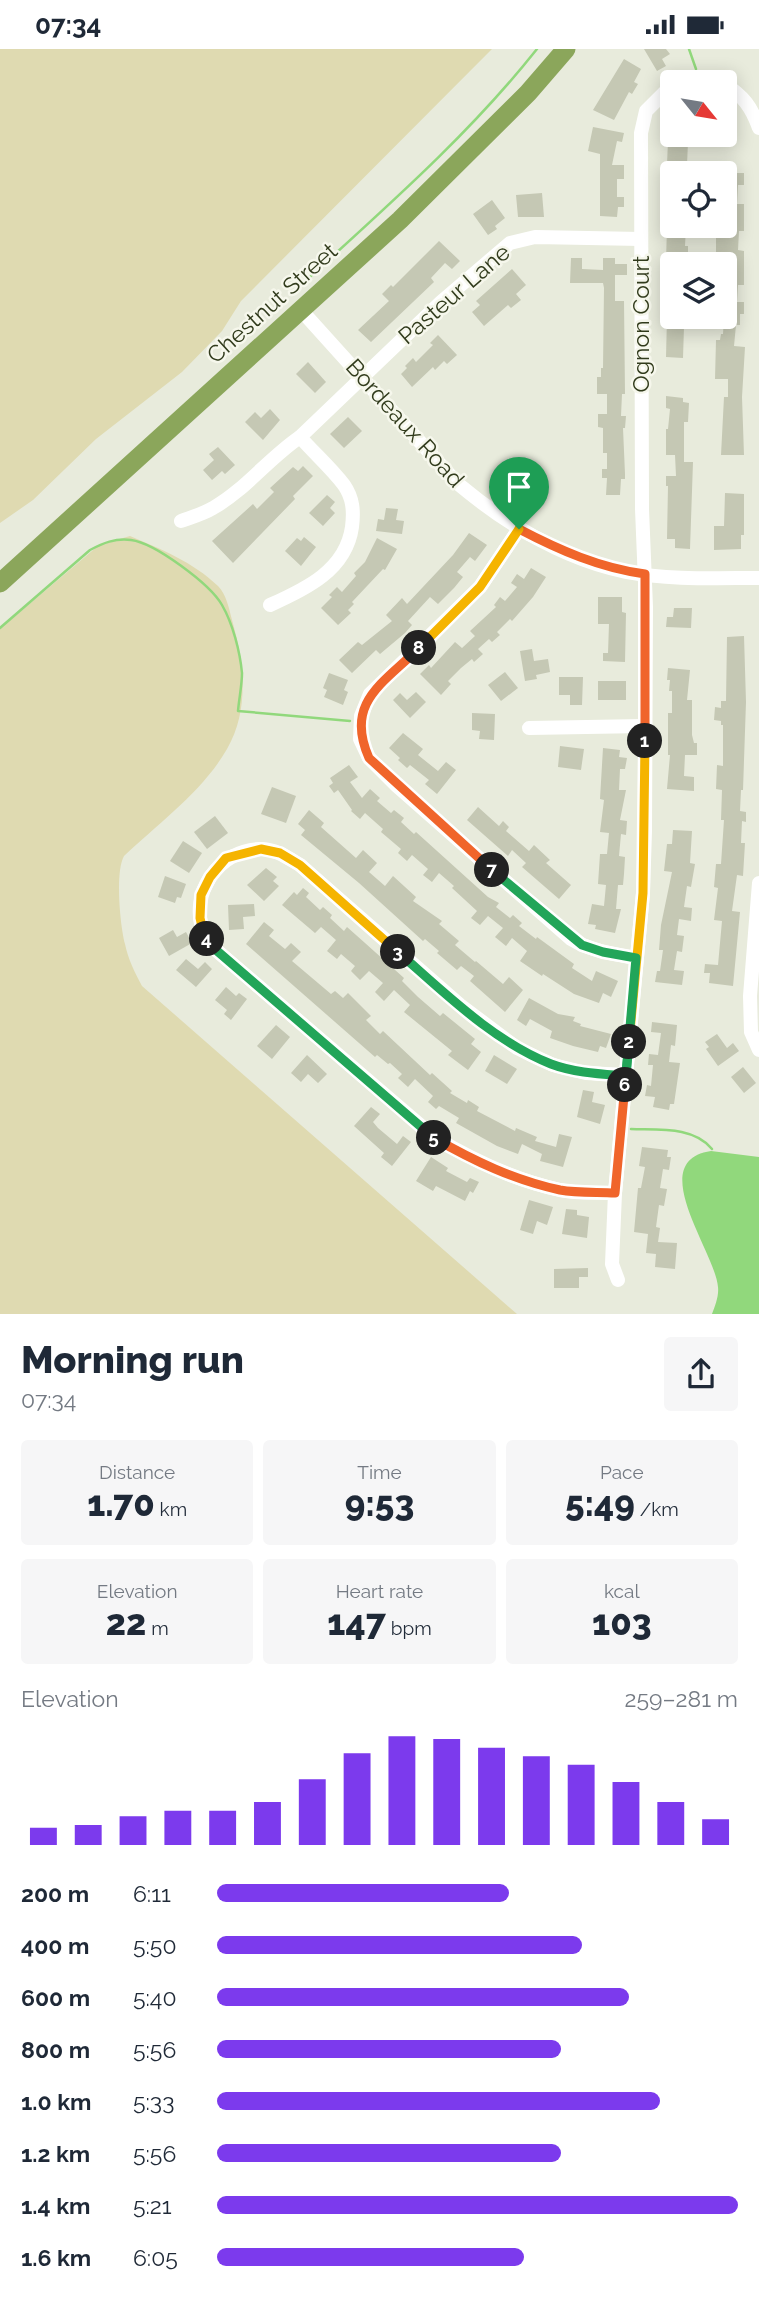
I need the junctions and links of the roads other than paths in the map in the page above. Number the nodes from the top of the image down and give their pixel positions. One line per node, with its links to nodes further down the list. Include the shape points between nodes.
1 (566, 49): 6 (main road, Chestnut Street, via 485,137)
2 (737, 91): 4 (street, via 753,110)
3 (660, 97): 5 (street, Ognon Court, via 646,111 641,133)
4 (759, 128)
5 (641, 239): 7 (street, Pasteur Lane, via 535,237 510,243); 11 (street, Ognon Court)
6 (301, 310): 7 (street, Bordeaux Road); 13 (main road, Chestnut Street)
7 (362, 377): 8 (street, Pasteur Lane); 10 (street, Bordeaux Road, via 457,483)
8 (300, 437): 9 (street, Pasteur Lane, via 213,509); 14 (street, via 344,486 353,504 350,542 332,569 302,591)
9 (181, 521)
10 (519, 529): 11 (street, Bordeaux Road, via 599,564); 18 (street, via 480,587 370,694 361,716 360,739 369,758 397,786 571,939)
11 (645, 574): 12 (street, Bordeaux Road); 15 (street, Ognon Court)
12 (759, 578)
13 (0, 583)
14 (270, 604)
15 (645, 726): 16 (street); 18 (street, Ognon Court, via 643,893)
16 (529, 728)
17 (759, 883): 19 (street, via 750,996 751,1032)
18 (636, 958): 20 (street, Ognon Court)
19 (759, 1050)
20 (626, 1076): 21 (street, Ognon Court); 21 (street, via 553,1065 517,1048 460,1006 300,865 280,853 261,849 226,858 201,895 204,935 216,950 434,1137 504,1174 562,1190)
21 (615, 1193): 22 (street, Ognon Court, via 612,1264)
22 (618, 1280)

